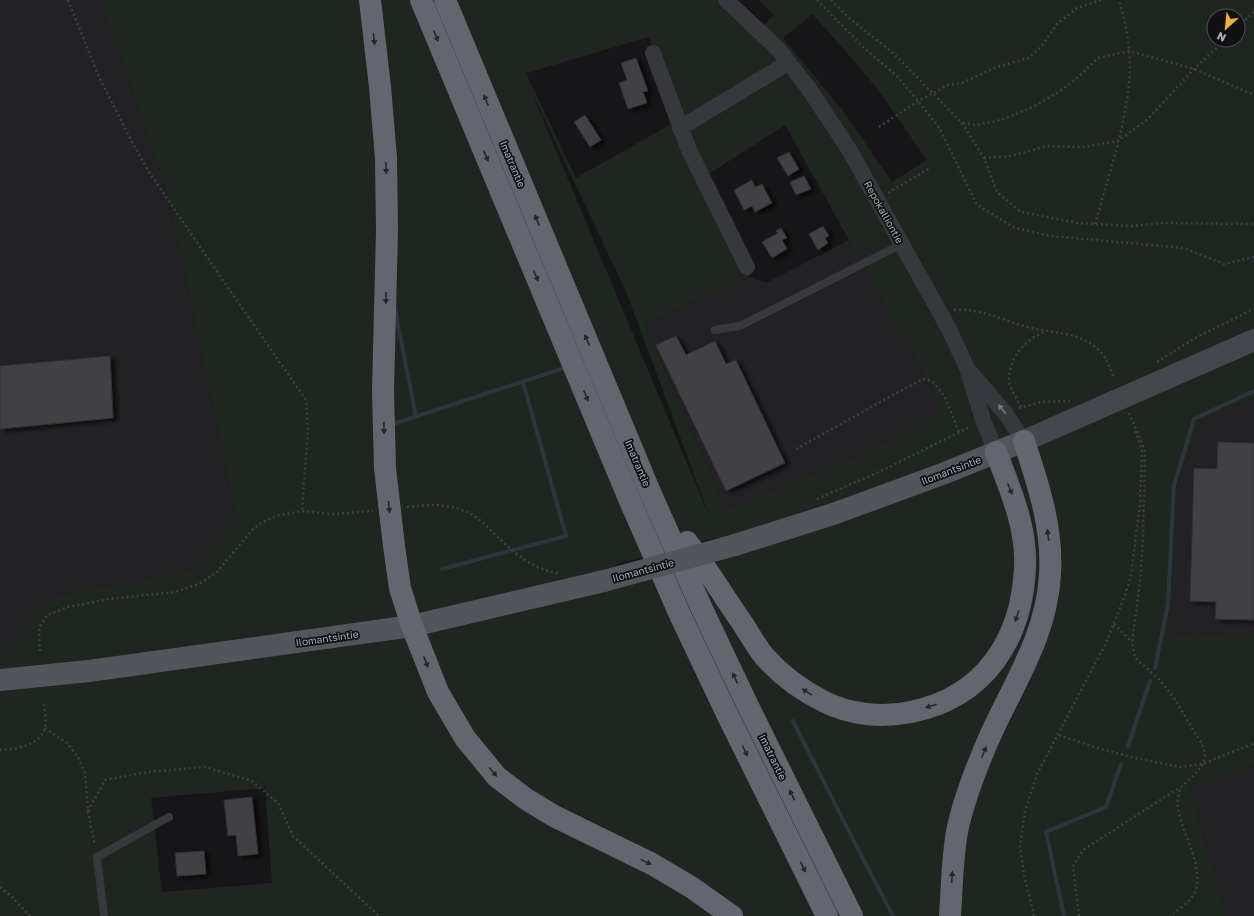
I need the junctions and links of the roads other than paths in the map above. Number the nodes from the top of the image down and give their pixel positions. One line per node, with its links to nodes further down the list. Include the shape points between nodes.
1 (370, 0): 16 (highway, one-way to 16, via 386,158 383,391 385,468 400,588)
2 (421, 0): 21 (highway, one-way to 21, via 630,502 728,716)
3 (445, 0): 15 (highway, Imatrantie, one-way to 3)
4 (726, 0): 6 (street, Repokalliontie, via 778,49)
5 (652, 53): 7 (street)
6 (788, 64): 7 (street); 8 (street, Repokalliontie, via 809,89 850,151)
7 (680, 128): 9 (street)
8 (902, 244): 10 (lane, via 740,326); 12 (street, Repokalliontie)
9 (747, 268)
10 (715, 330)
11 (1254, 340): 13 (main road, Ilomantsintie)
12 (967, 368): 13 (street, Repokalliontie, one-way to 12, via 1005,413); 14 (street, Repokalliontie)
13 (1024, 441): 14 (main road, Ilomantsintie); 23 (highway, one-way to 13, via 957,832 964,803 988,742 1038,635 1046,606 1050,574 1049,535 1039,486)
14 (996, 452): 15 (highway, one-way to 15, via 1013,496 1024,542 1024,587 1012,630 1001,652 978,679 960,694 918,711 899,714 874,715 848,711 823,702 780,672 763,655 707,569); 16 (main road, Ilomantsintie, bridge, via 833,514 734,545 604,581)
15 (650, 492): 22 (highway, Imatrantie, one-way to 15, via 748,706)
16 (412, 626): 17 (main road, Ilomantsintie, via 97,670); 20 (highway, one-way to 20, via 442,698 465,738 497,777 526,800 652,864)
17 (0, 680)
18 (169, 817): 19 (lane, via 98,857)
19 (104, 916)
20 (732, 916)
21 (827, 916)
22 (852, 916)
23 (950, 916)

